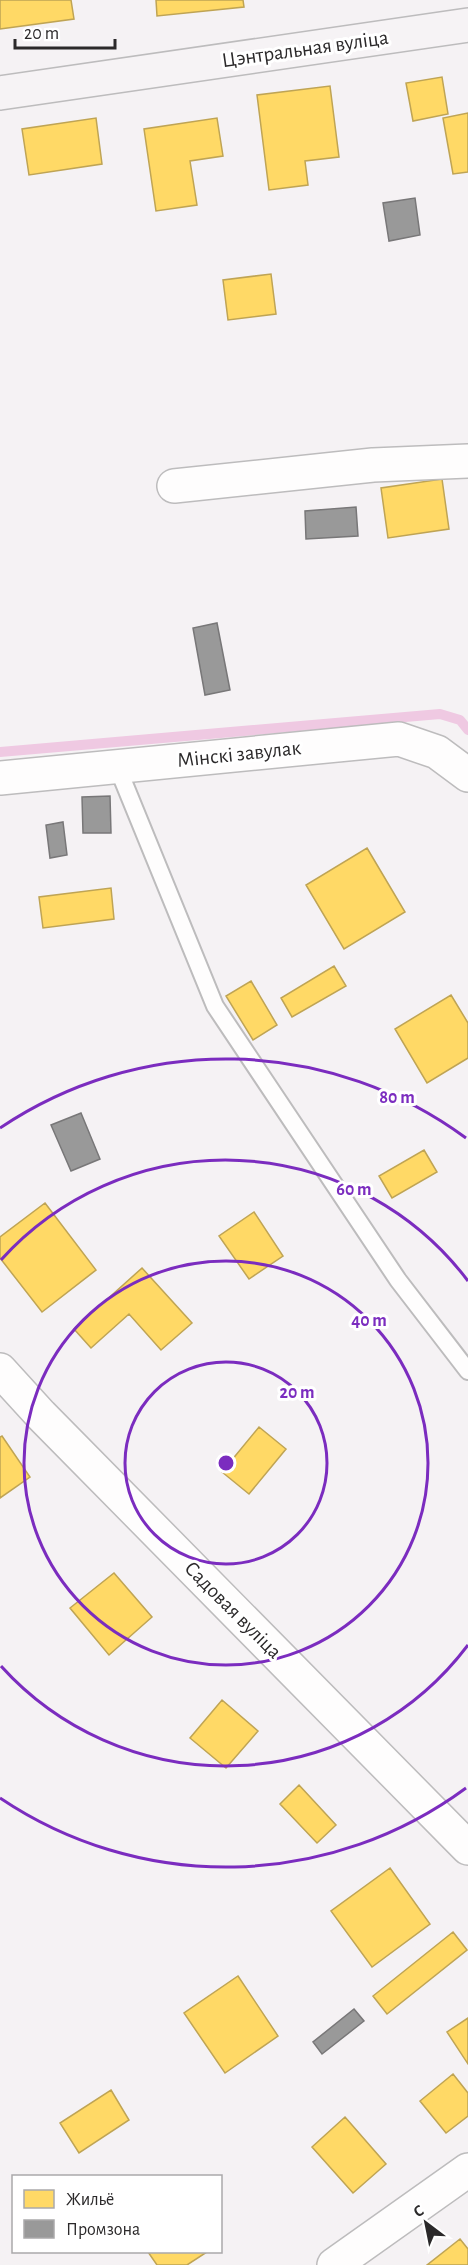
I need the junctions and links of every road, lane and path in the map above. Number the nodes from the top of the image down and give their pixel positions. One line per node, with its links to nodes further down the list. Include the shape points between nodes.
1 (468, 25): 2 (street, Цэнтральная вуліца)
2 (0, 93)
3 (468, 460): 4 (street, via 373,465)
4 (174, 486)
5 (117, 766): 6 (street, Мінскі завулак, via 399,739 437,752); 7 (street, Мінскі завулак); 9 (lane, via 215,1006 398,1280)
6 (468, 775)
7 (0, 778)
8 (0, 1370): 10 (street, Садовая вуліца)
9 (468, 1371)
10 (468, 1848)
11 (468, 2170): 12 (street)
12 (334, 2265)

